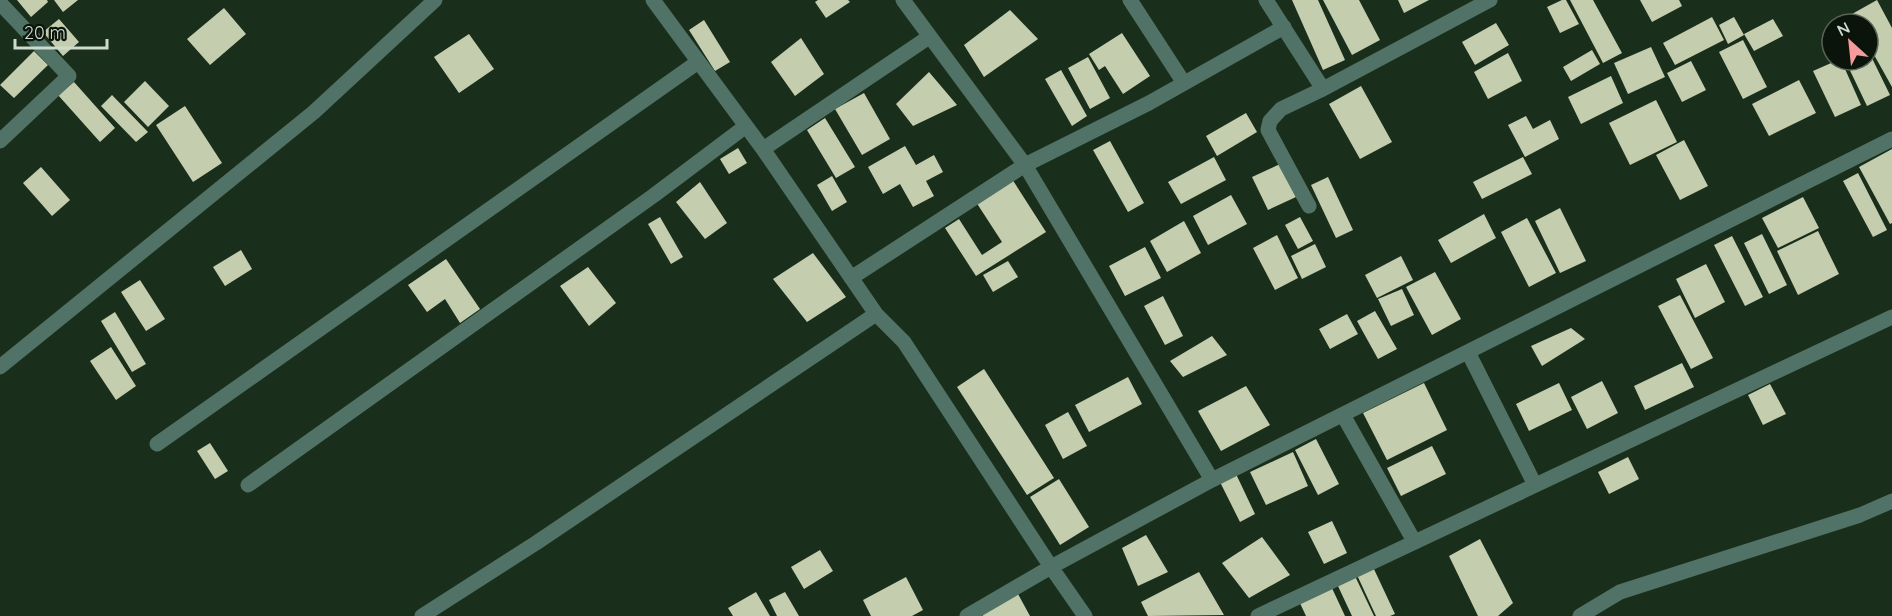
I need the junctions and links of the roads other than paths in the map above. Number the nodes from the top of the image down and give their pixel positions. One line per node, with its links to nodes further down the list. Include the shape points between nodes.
1 (435, 0): 23 (street, via 314,112)
2 (653, 0): 10 (street)
3 (903, 0): 9 (street)
4 (1130, 0): 11 (street)
5 (1266, 0): 8 (street)
6 (1490, 0): 12 (street)
7 (0, 3): 15 (street, via 69,76)
8 (1284, 27): 11 (street); 12 (street)
9 (929, 38): 16 (street); 17 (street)
10 (699, 62): 13 (street); 25 (street)
11 (1184, 84): 17 (street)
12 (1323, 89): 18 (street, via 1281,109 1270,121 1268,130)
13 (746, 126): 16 (street); 27 (street)
14 (1892, 139): 22 (street)
15 (0, 141)
16 (763, 149): 19 (street)
17 (1025, 165): 19 (street); 26 (street)
18 (1309, 206)
19 (851, 278): 20 (street)
20 (876, 314): 31 (street, via 904,342); 32 (street)
21 (1892, 317): 28 (street)
22 (1468, 352): 24 (street); 28 (street)
23 (0, 367)
24 (1343, 415): 26 (street); 30 (street)
25 (158, 444)
26 (1212, 480): 31 (street)
27 (248, 485)
28 (1535, 485): 30 (street)
29 (1892, 501): 36 (street, via 1860,515 1620,592)
30 (1414, 542): 35 (street)
31 (1050, 567): 33 (street); 34 (street)
32 (422, 616)
33 (967, 616)
34 (1085, 616)
35 (1258, 616)
36 (1580, 616)

